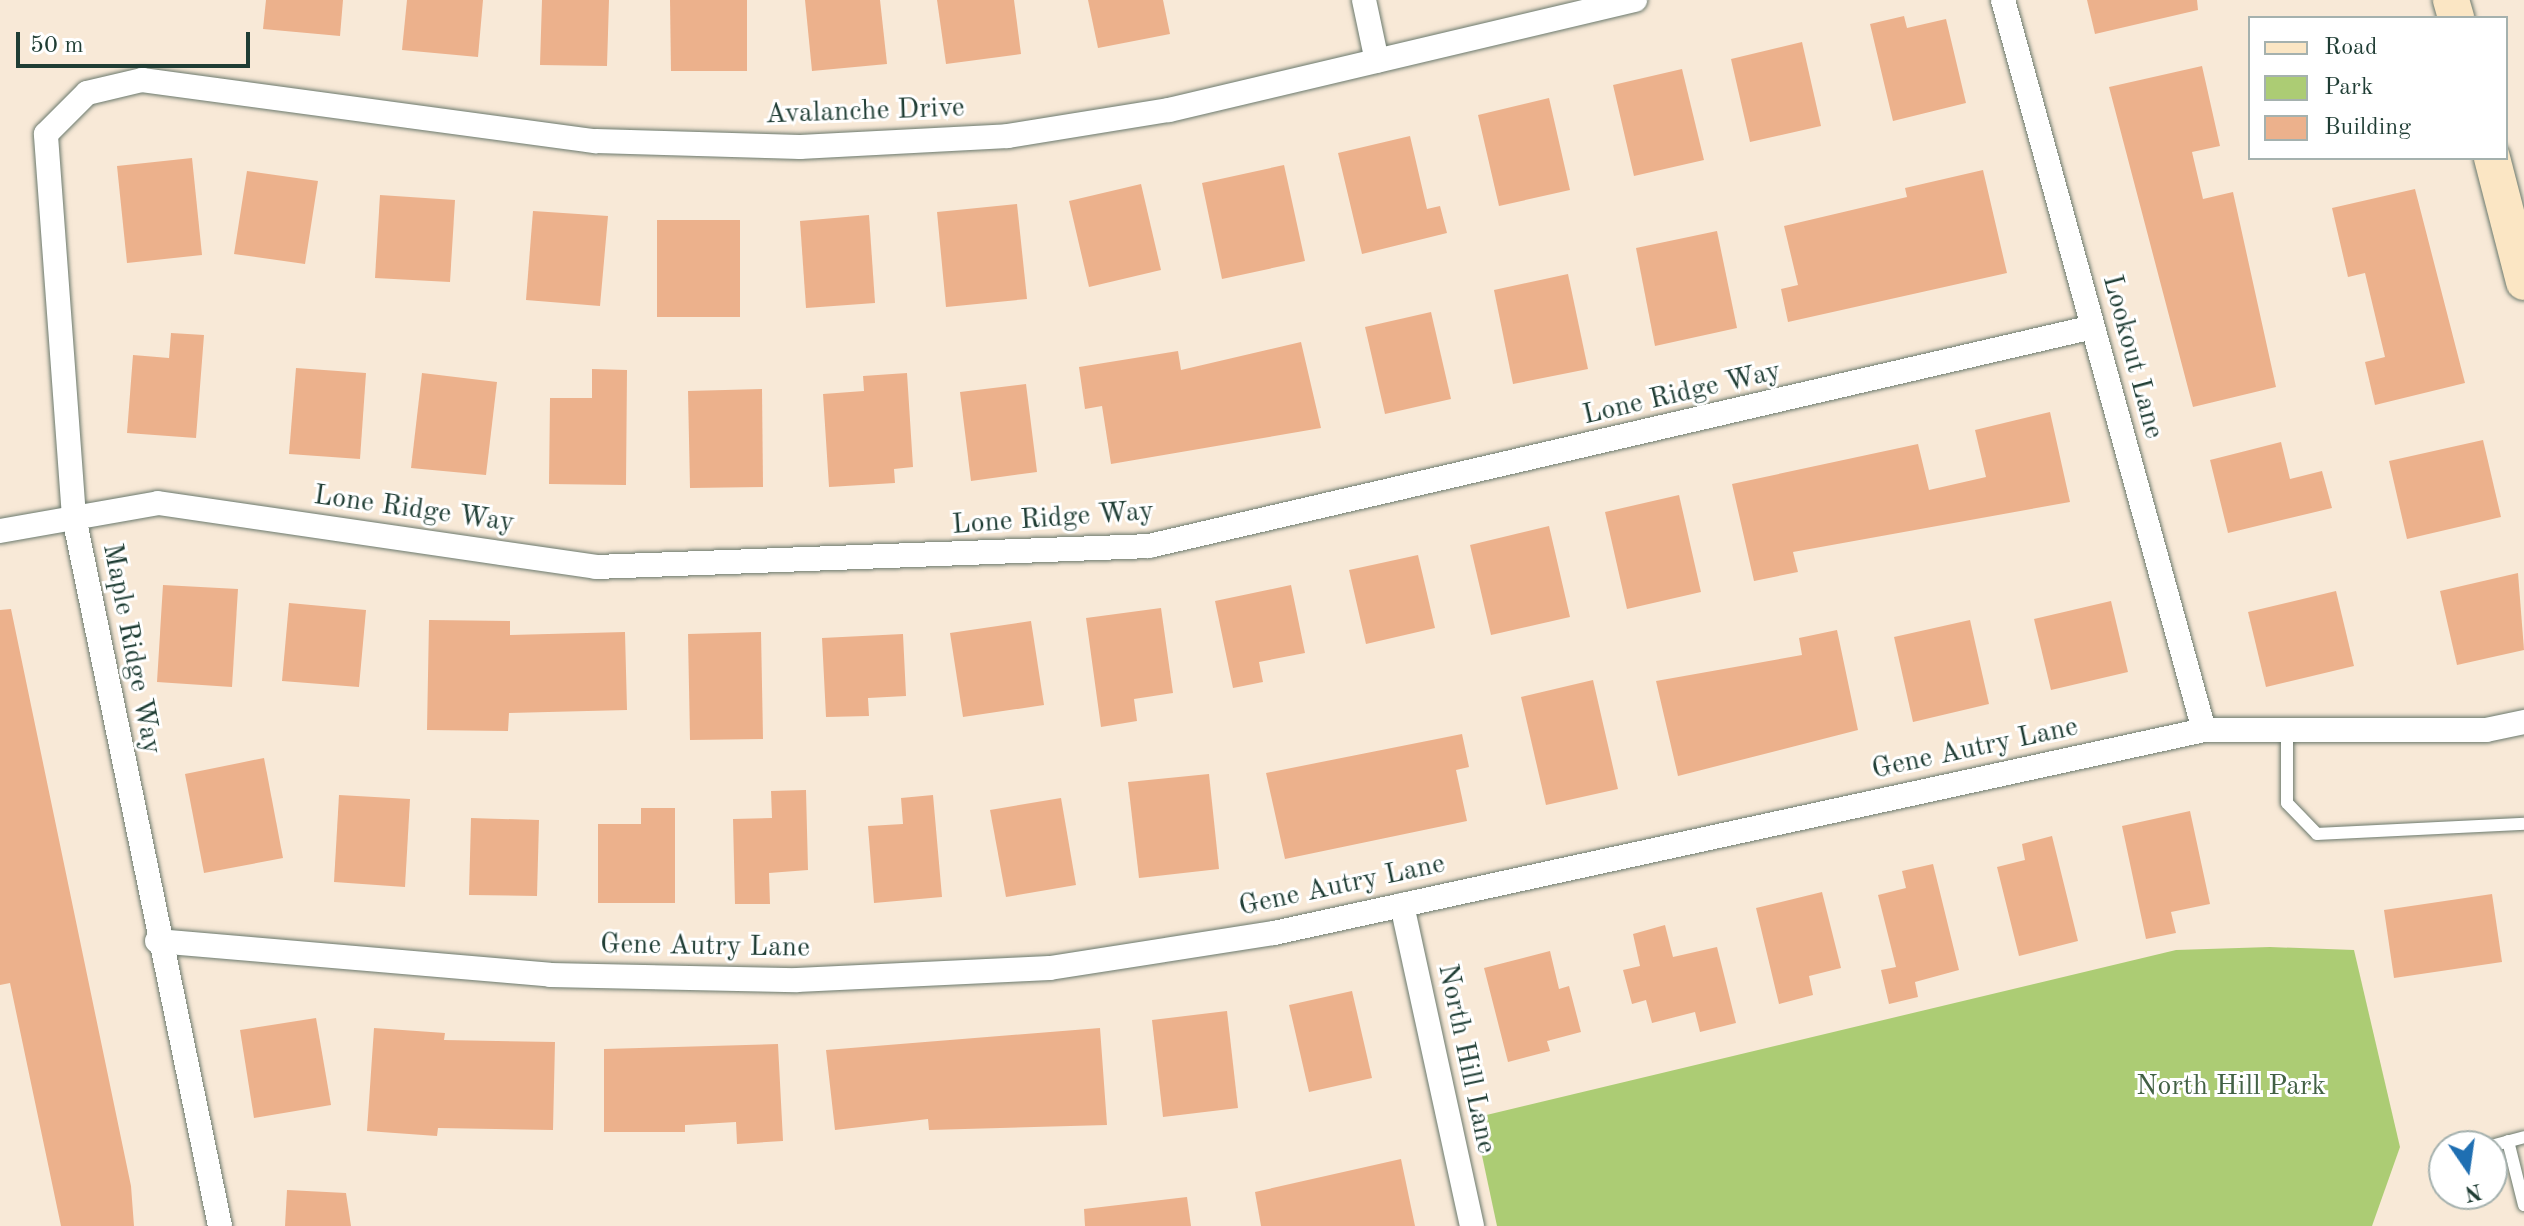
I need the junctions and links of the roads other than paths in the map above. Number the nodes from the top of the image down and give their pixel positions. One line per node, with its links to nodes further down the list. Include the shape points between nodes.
1 (1364, 0): 4 (street)
2 (1635, 0): 4 (street, Avalanche Drive)
3 (2003, 0): 8 (street, Lookout Lane)
4 (1377, 61): 5 (street, Avalanche Drive, via 1169,110 1008,136 800,147 596,141 142,80)
5 (87, 93): 9 (street, Maple Ridge Way, via 46,134)
6 (2493, 160): 7 (street)
7 (2521, 261)
8 (2093, 327): 9 (street, Lone Ridge Way, via 1149,546 596,567 158,503); 12 (street, Lookout Lane)
9 (74, 517): 10 (street, Lone Ridge Way); 16 (street, Maple Ridge Way)
10 (0, 531)
11 (2524, 722): 13 (street, Gene Autry Lane, via 2486,730)
12 (2204, 730): 13 (street, Gene Autry Lane); 15 (street, Gene Autry Lane)
13 (2287, 733): 14 (lane, via 2287,803 2317,834)
14 (2524, 824)
15 (1402, 905): 16 (street, Gene Autry Lane, via 1050,968 797,980 550,975); 21 (street, North Hill Lane)
16 (157, 941): 20 (street, Maple Ridge Way)
17 (2524, 1137): 18 (lane)
18 (2508, 1141): 19 (lane)
19 (2524, 1205)
20 (220, 1226)
21 (1472, 1226)

